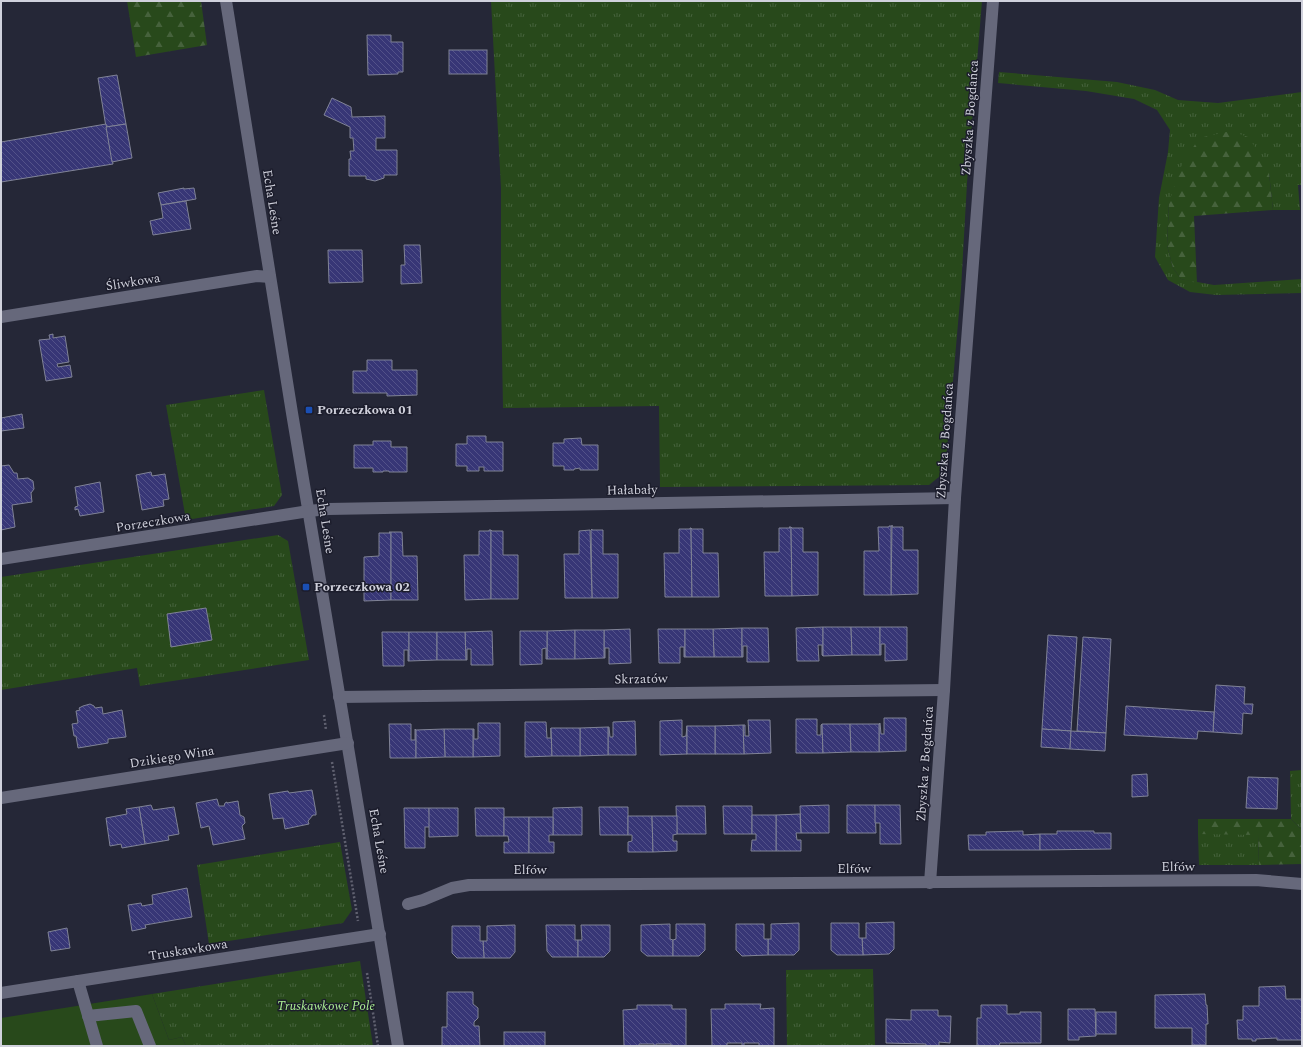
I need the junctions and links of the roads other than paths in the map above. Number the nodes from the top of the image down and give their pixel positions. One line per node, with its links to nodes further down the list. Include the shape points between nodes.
1 (226, 1): 3 (street, Echa Leśne)
2 (993, 1): 5 (street, Zbyszka z Bogdańca)
3 (270, 277): 4 (street, Śliwkowa, via 257,276); 6 (street, Echa Leśne)
4 (1, 317)
5 (955, 498): 6 (street, Hałabały); 8 (street, Zbyszka z Bogdańca)
6 (309, 511): 7 (street, Porzeczkowa); 9 (street, Echa Leśne)
7 (1, 559)
8 (944, 690): 9 (street, Skrzatów); 12 (street, Zbyszka z Bogdańca)
9 (339, 697): 10 (street, Echa Leśne)
10 (348, 743): 11 (street, Dzikiego Wina); 15 (street, Echa Leśne)
11 (1, 798)
12 (930, 883): 13 (street, Elfów, via 1256,880); 14 (street, Elfów, via 469,885 452,888)
13 (1302, 884)
14 (408, 904)
15 (380, 934): 16 (street, Truskawkowa); 21 (street, Echa Leśne)
16 (78, 981): 17 (street, Truskawkowa); 18 (street)
17 (1, 993)
18 (88, 1016): 19 (street); 20 (street, via 136,1011)
19 (97, 1046)
20 (150, 1046)
21 (398, 1046)

